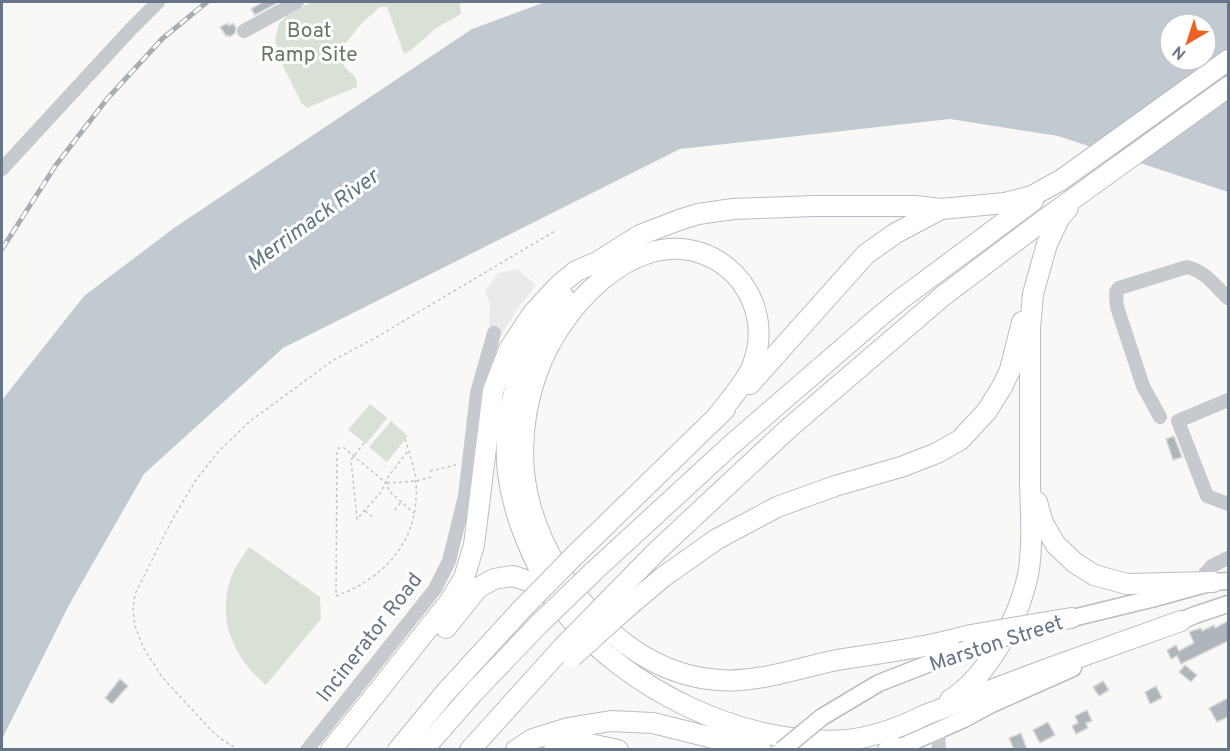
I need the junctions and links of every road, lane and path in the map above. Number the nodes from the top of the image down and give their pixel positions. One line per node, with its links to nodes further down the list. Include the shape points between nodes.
1 (158, 2): 6 (street)
2 (297, 2): 3 (street)
3 (244, 31)
4 (1228, 61): 7 (highway, via 1061,180 1032,196 1005,203); 48 (highway, bridge, via 879,317 593,572 474,692)
5 (1228, 88): 10 (highway, via 1084,192 1060,217 1047,244); 35 (highway, via 943,296 830,391 665,544)
6 (2, 169)
7 (941, 209): 9 (highway, via 813,206 724,210 699,214 640,235); 15 (highway, via 866,254 756,379)
8 (555, 231): 43 (path, via 332,361 249,422 218,452 173,518 135,594 135,626 162,677 210,729)
9 (597, 262): 34 (highway, via 552,310 531,345 510,410 508,471 516,510 529,548); 45 (highway, via 558,286 532,313 509,349 493,391 474,545 464,578)
10 (1033, 294): 22 (highway); 35 (highway, via 1003,385 987,411 960,440 901,467 777,507 717,539)
11 (1228, 298): 14 (street, via 1197,269 1187,267 1116,292 1117,307 1143,386)
12 (494, 333): 20 (street, Incinerator Road, via 477,393)
13 (1228, 400): 27 (street, via 1178,421 1207,496)
14 (1160, 417)
15 (716, 418): 39 (highway, via 753,367 758,349 757,312 740,280 717,261 696,252 656,251 629,261 607,276 560,327 538,368 524,435 524,474 532,513 566,581 615,636 641,655 678,672 735,680 912,648); 47 (highway, bridge, via 521,610)
16 (405, 439): 18 (path)
17 (364, 443): 19 (path)
18 (409, 450): 24 (path); 25 (path)
19 (354, 456): 25 (path); 29 (path, via 351,460 357,519); 30 (path, via 343,447 337,452 336,596 384,570 405,540)
20 (468, 468): 21 (path, via 461,465); 44 (street, Incinerator Road, via 449,561 435,589)
21 (430, 471)
22 (1030, 475): 33 (highway, via 1043,523 1056,545 1094,575 1127,584); 40 (highway, via 1028,573 1018,610 979,673 957,695)
23 (431, 477): 24 (path)
24 (416, 481): 25 (path); 30 (path)
25 (386, 483): 26 (path); 29 (path)
26 (402, 502): 28 (path); 30 (path)
27 (1228, 504)
28 (395, 510)
29 (365, 511): 31 (path)
30 (414, 513)
31 (374, 518)
32 (1228, 558): 33 (street, via 1212,566)
33 (1213, 582): 37 (main road, Marston Street)
34 (554, 597): 40 (highway, via 586,634 629,672 680,702 728,722 779,736 848,740 905,725); 46 (highway, via 513,576 494,579 478,588)
35 (617, 604): 49 (highway, bridge)
36 (1228, 604): 38 (main road)
37 (1071, 618): 39 (highway, bridge)
38 (1181, 621): 40 (highway); 41 (main road)
39 (966, 643): 54 (main road, Marston Street, bridge, via 879,683 822,717)
40 (925, 715)
41 (938, 731): 42 (main road); 55 (street)
42 (893, 749)
43 (239, 750)
44 (307, 750)
45 (331, 750)
46 (348, 750)
47 (398, 750)
48 (423, 750)
49 (470, 750)
50 (516, 750): 53 (highway, via 533,739 568,728 611,721 653,723)
51 (554, 750): 52 (highway, via 585,742)
52 (618, 750)
53 (762, 750)
54 (782, 750)
55 (939, 750)

